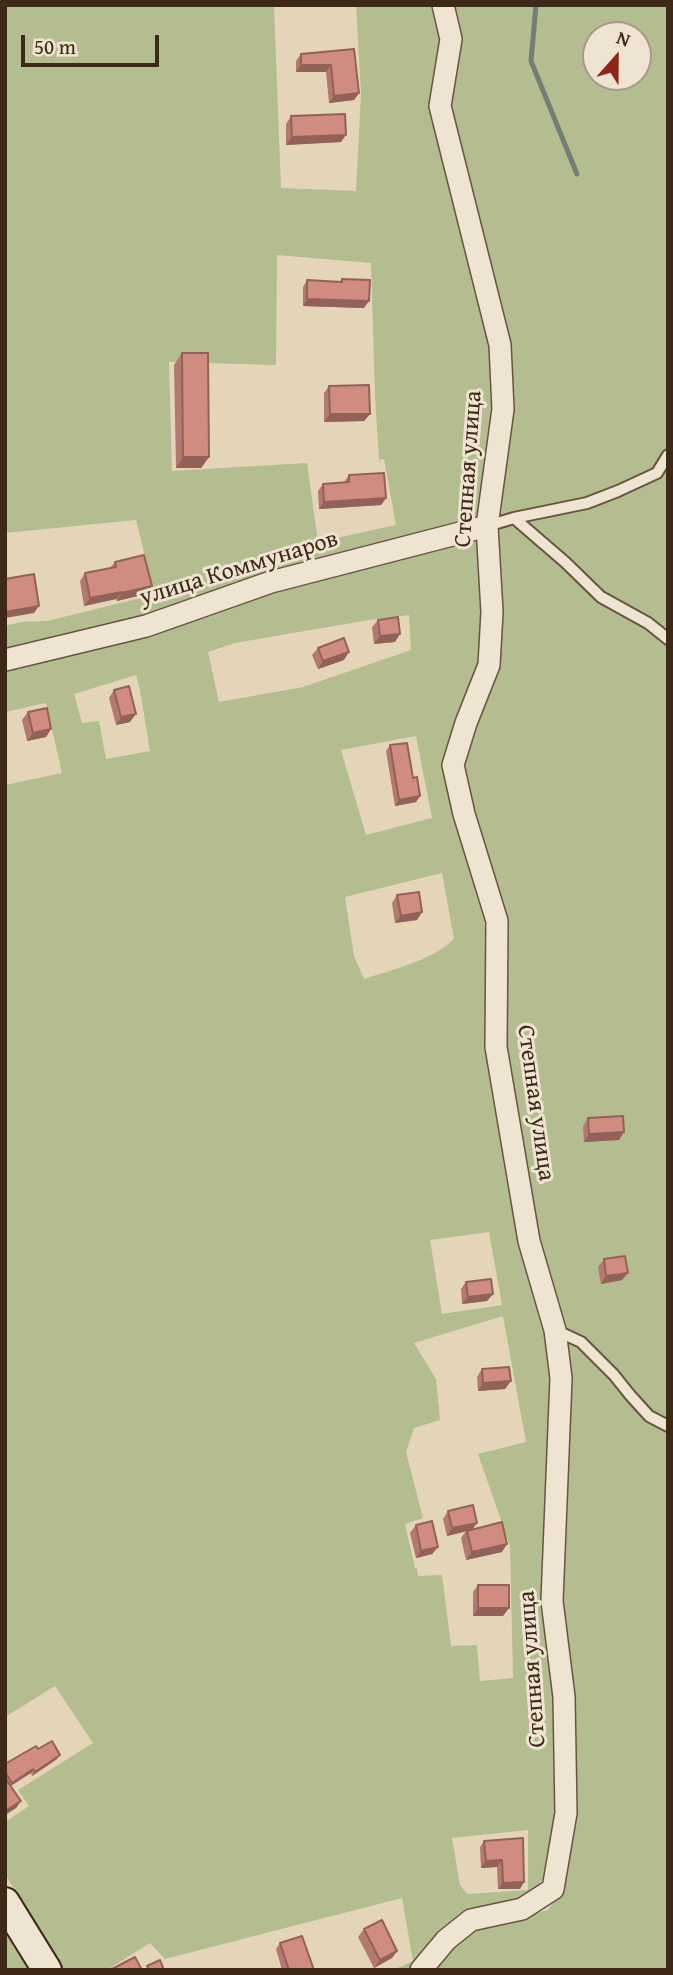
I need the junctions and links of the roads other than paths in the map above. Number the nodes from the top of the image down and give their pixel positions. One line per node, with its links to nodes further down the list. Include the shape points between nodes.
1 (443, 5): 4 (street, Степная улица, via 451,40 440,106 500,345 503,409)
2 (668, 455): 3 (lane, via 657,472 618,491 587,503)
3 (514, 518): 4 (lane); 5 (lane, via 601,597)
4 (488, 526): 6 (street, улица Коммунаров, via 271,582 146,626); 7 (street, Степная улица, via 489,666 453,765 497,921 496,1048 529,1241)
5 (668, 639)
6 (5, 660)
7 (555, 1330): 8 (lane, via 581,1342 649,1416); 11 (street, Степная улица, via 561,1378 552,1601 564,1697 566,1813 553,1889 523,1909 471,1920 446,1940)
8 (668, 1426)
9 (5, 1902): 10 (street)
10 (47, 1970)
11 (421, 1970)

